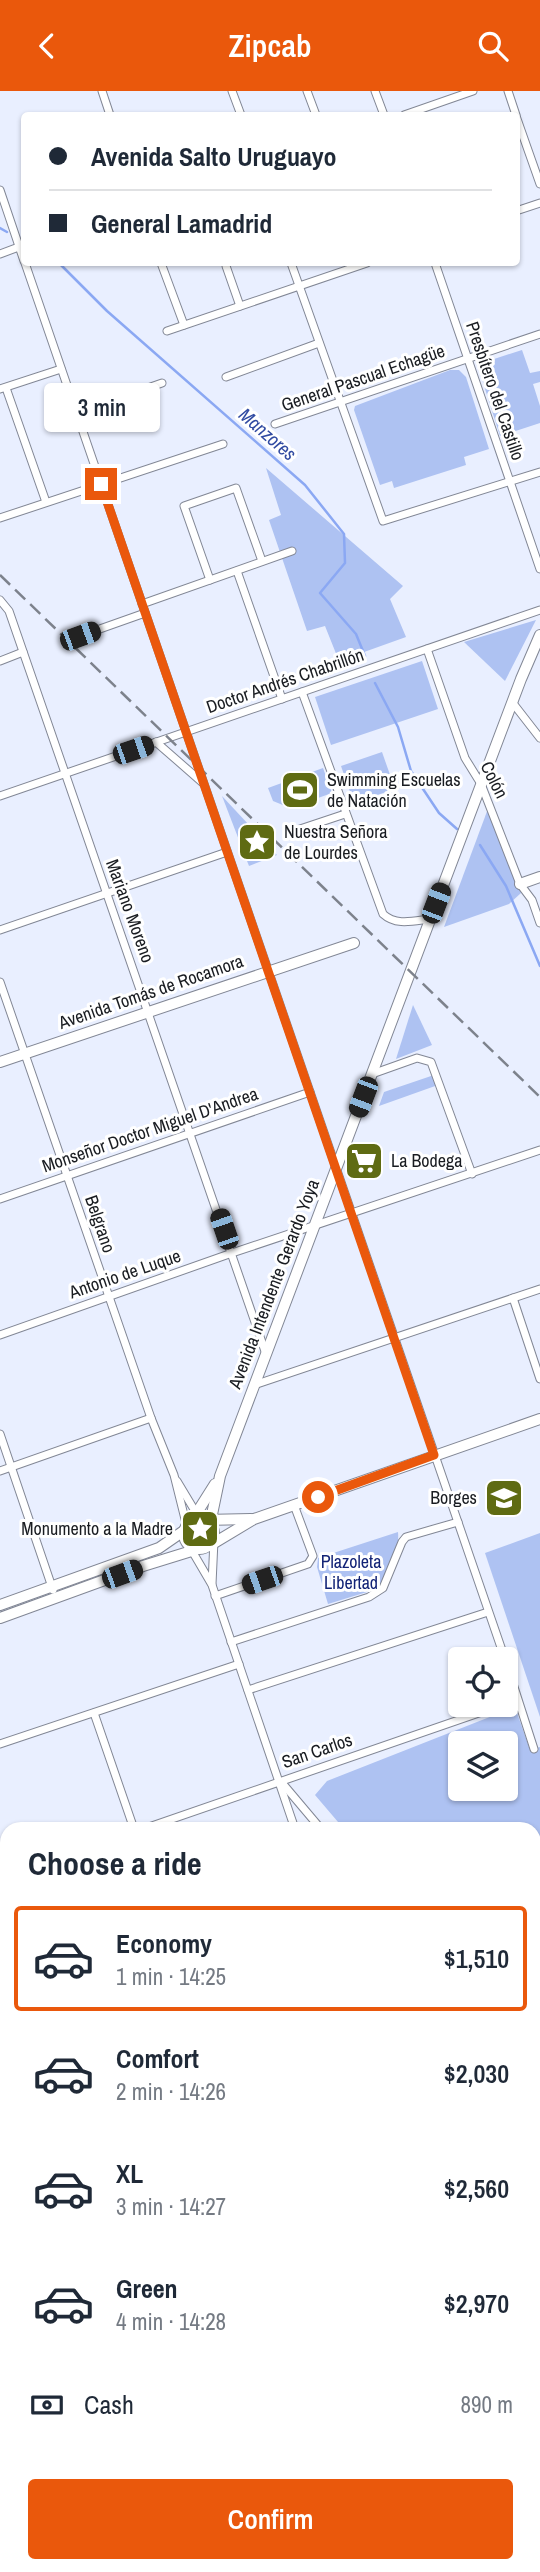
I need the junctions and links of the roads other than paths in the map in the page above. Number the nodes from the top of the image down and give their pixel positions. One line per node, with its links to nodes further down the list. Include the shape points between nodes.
1 (102, 91): 7 (street)
2 (232, 91): 8 (street)
3 (307, 91): 9 (street)
4 (375, 91): 10 (street)
5 (473, 91): 11 (street)
6 (508, 91): 12 (street)
7 (109, 112)
8 (240, 112)
9 (315, 112)
10 (383, 112)
11 (413, 112)
12 (515, 112)
13 (520, 127): 14 (street)
14 (540, 184)
15 (0, 190): 18 (street)
16 (540, 203): 17 (street)
17 (520, 210)
18 (21, 243)
19 (21, 246): 20 (street)
20 (0, 254)
21 (26, 266): 34 (street)
22 (162, 266): 29 (street)
23 (226, 266): 28 (street)
24 (292, 266): 27 (street)
25 (358, 266): 27 (street)
26 (436, 266): 33 (street, Presbítero del Castillo)
27 (299, 286): 28 (street); 32 (street)
28 (240, 306): 29 (street)
29 (184, 325): 30 (street)
30 (167, 331)
31 (540, 334): 33 (street, General Pascual Echagüe)
32 (319, 343): 35 (street); 38 (street)
33 (468, 359): 38 (street, General Pascual Echagüe); 43 (street, Presbítero del Castillo)
34 (61, 369): 37 (street); 39 (street)
35 (226, 377)
36 (162, 383): 39 (street)
37 (3, 389): 45 (street)
38 (341, 402): 40 (street, General Pascual Echagüe); 43 (street, via 383,521)
39 (76, 413): 44 (street)
40 (275, 424)
41 (223, 443): 44 (street)
42 (540, 472): 43 (street)
43 (510, 481): 49 (street, Presbítero del Castillo)
44 (101, 484): 45 (street); 53 (street)
45 (46, 502): 46 (street)
46 (0, 518)
47 (292, 551): 48 (street)
48 (262, 561): 50 (street); 51 (street, via 236,488 184,506)
49 (540, 569)
50 (237, 571): 51 (street); 62 (street)
51 (210, 580): 53 (street)
52 (0, 600): 59 (street, Mariano Moreno, via 9,611)
53 (142, 604): 55 (street)
54 (540, 610): 58 (street, Doctor Andrés Chabrillón)
55 (145, 613): 57 (street); 64 (street)
56 (540, 635): 63 (main road, Avenida Intendente Gerardo Yoya)
57 (80, 636)
58 (427, 649): 61 (street, Doctor Andrés Chabrillón); 68 (street, Colón, via 465,758)
59 (23, 652): 60 (street); 67 (street, Mariano Moreno)
60 (0, 661)
61 (302, 692): 62 (street, Doctor Andrés Chabrillón); 71 (street)
62 (282, 699): 64 (street, Doctor Andrés Chabrillón)
63 (512, 702): 65 (street); 68 (main road, Avenida Intendente Gerardo Yoya)
64 (186, 732): 66 (street, Doctor Andrés Chabrillón); 69 (street)
65 (540, 738)
66 (156, 742): 67 (street, Doctor Andrés Chabrillón); 69 (street)
67 (64, 774): 70 (street, Doctor Andrés Chabrillón); 76 (street, Mariano Moreno)
68 (481, 783): 75 (street, Colón); 77 (main road, Avenida Intendente Gerardo Yoya)
69 (204, 784): 73 (street)
70 (0, 796)
71 (345, 814): 72 (street); 77 (street, via 383,914 400,923)
72 (300, 829)
73 (228, 852): 76 (street); 81 (street)
74 (540, 877): 75 (main road)
75 (520, 884): 78 (street, Colón)
76 (107, 894): 79 (street); 83 (street, Mariano Moreno)
77 (430, 919): 86 (main road, Avenida Intendente Gerardo Yoya)
78 (540, 923)
79 (0, 930)
80 (354, 943): 81 (main road, Avenida Tomás de Rocamora)
81 (268, 971): 83 (main road, Avenida Tomás de Rocamora); 87 (street)
82 (0, 982): 84 (street, Belgrano)
83 (149, 1011): 84 (main road, Avenida Tomás de Rocamora); 88 (street, Mariano Moreno)
84 (24, 1053): 85 (main road, Avenida Tomás de Rocamora); 92 (street, Belgrano)
85 (0, 1062)
86 (372, 1074): 90 (main road, Avenida Intendente Gerardo Yoya); 91 (street, via 417,1058 431,1062)
87 (310, 1092): 88 (street, Monseñor Doctor Miguel D'Andrea); 90 (street)
88 (191, 1133): 92 (street, Monseñor Doctor Miguel D'Andrea); 96 (street, Mariano Moreno)
89 (540, 1150): 91 (street, Antonio de Luque)
90 (337, 1168): 94 (street); 95 (main road, Avenida Intendente Gerardo Yoya)
91 (472, 1174): 94 (street, Antonio de Luque)
92 (66, 1175): 93 (street, Monseñor Doctor Miguel D'Andrea); 98 (street, Belgrano)
93 (0, 1199)
94 (351, 1213): 95 (street, Antonio de Luque); 101 (street)
95 (314, 1226): 96 (street, Antonio de Luque); 102 (main road, Avenida Intendente Gerardo Yoya)
96 (232, 1253): 98 (street, Antonio de Luque); 102 (street, Mariano Moreno)
97 (540, 1289): 99 (street)
98 (109, 1297): 100 (street, Antonio de Luque); 105 (street, Belgrano)
99 (513, 1298): 101 (street); 103 (street)
100 (0, 1335)
101 (394, 1337): 104 (street); 108 (street)
102 (266, 1355): 104 (main road, Avenida Intendente Gerardo Yoya)
103 (540, 1379)
104 (254, 1385): 114 (main road, Avenida Intendente Gerardo Yoya)
105 (151, 1418): 109 (street); 111 (street, Belgrano)
106 (540, 1419): 108 (main road)
107 (0, 1434): 109 (street)
108 (434, 1455): 112 (main road); 115 (street)
109 (11, 1467): 110 (street); 118 (street)
110 (0, 1471)
111 (174, 1475): 114 (street, Belgrano); 114 (street, Belgrano)
112 (295, 1506): 113 (main road); 119 (street, via 313,1556 308,1564)
113 (254, 1519): 114 (main road); 116 (main road)
114 (198, 1522): 116 (main road); 116 (main road, via 184,1536); 118 (main road, via 159,1548)
115 (458, 1522): 121 (street); 123 (street, via 406,1537 383,1588 369,1597)
116 (202, 1545): 117 (street); 117 (street); 118 (main road)
117 (212, 1585): 119 (street)
118 (54, 1592): 120 (main road); 122 (main road)
119 (215, 1596): 123 (street)
120 (0, 1605)
121 (488, 1612): 124 (street); 126 (street)
122 (0, 1618)
123 (231, 1642): 125 (street)
124 (500, 1647)
125 (239, 1664): 126 (street); 128 (street)
126 (248, 1690): 132 (street)
127 (518, 1699): 131 (street)
128 (94, 1713): 130 (street); 133 (street)
129 (466, 1717): 132 (street, San Carlos)
130 (0, 1744)
131 (534, 1749)
132 (280, 1781): 134 (street, San Carlos); 135 (street); 136 (street)
133 (132, 1822)
134 (163, 1822)
135 (293, 1822)
136 (315, 1822)

